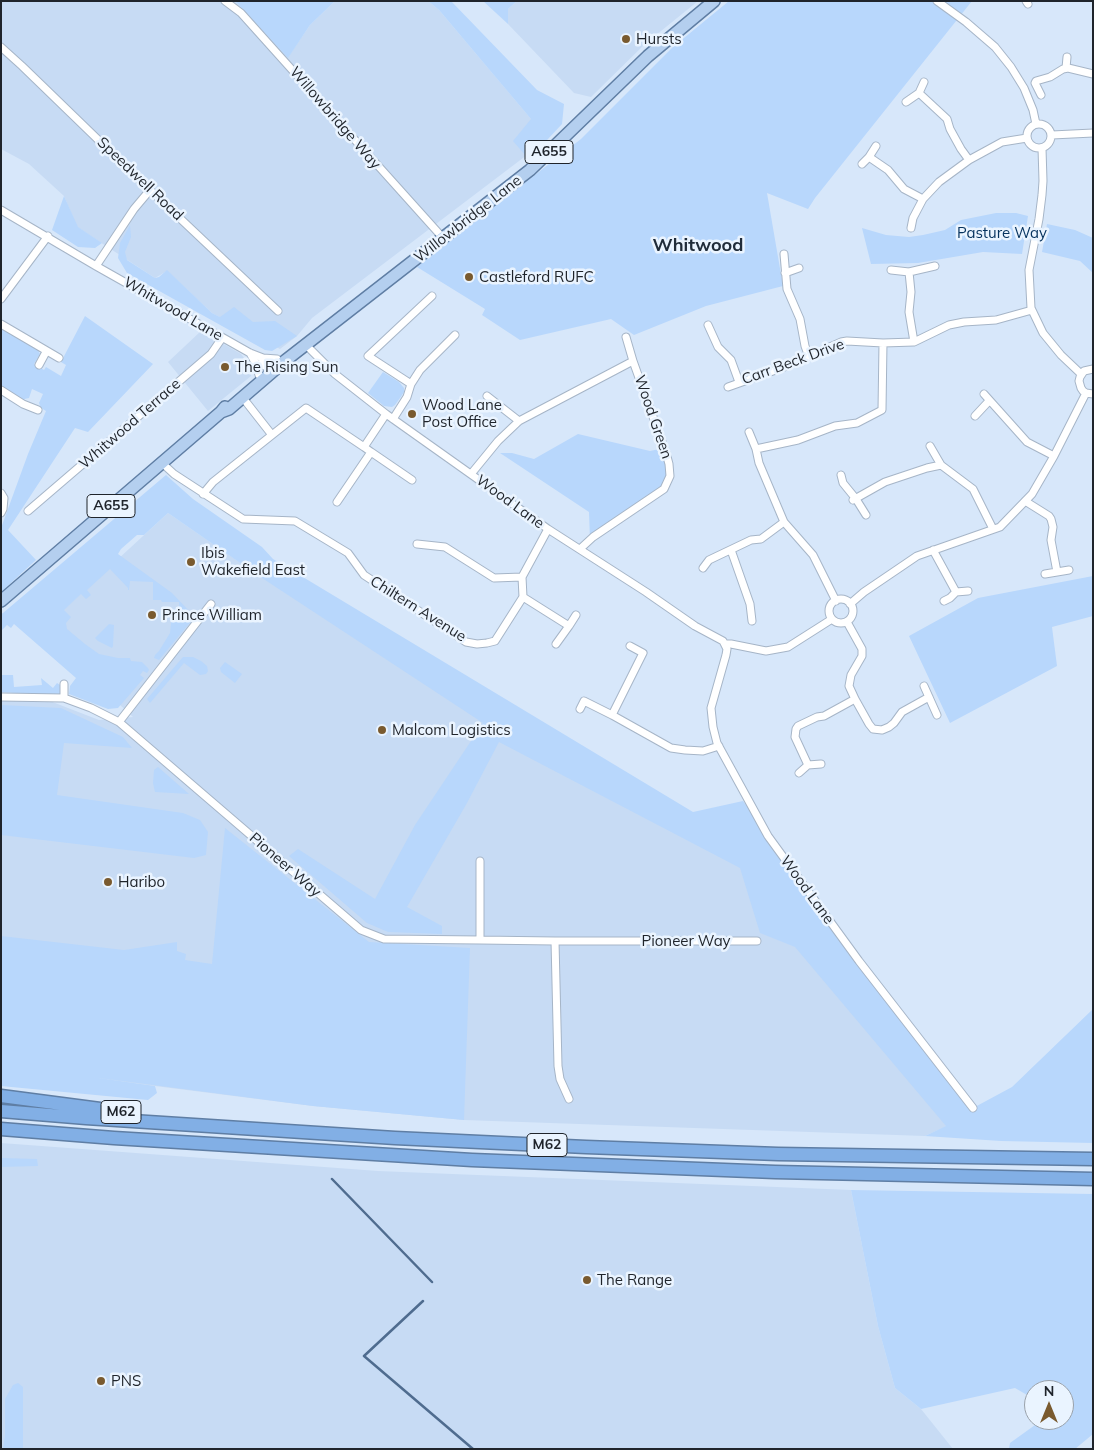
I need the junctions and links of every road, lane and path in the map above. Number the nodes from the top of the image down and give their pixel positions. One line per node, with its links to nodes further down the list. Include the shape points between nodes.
1 (225, 1): 26 (street, Willowbridge Way, via 241,13)
2 (714, 1): 26 (main road, Willowbridge Lane / A655, via 648,56 530,170)
3 (937, 1): 12 (street, via 995,47 1024,88)
4 (1, 48): 21 (street, Speedwell Road)
5 (1067, 57): 6 (street)
6 (1066, 68): 7 (street); 10 (street, via 1036,81)
7 (1093, 74)
8 (924, 82): 9 (street)
9 (919, 93): 11 (street); 19 (street, via 947,119 950,130)
10 (1041, 95)
11 (906, 102)
12 (1036, 124): 14 (street, via 1047,126); 15 (street, via 1029,129)
13 (1093, 133): 14 (street)
14 (1052, 135): 17 (street)
15 (1027, 138): 17 (street, via 1033,147); 19 (street, via 1002,142)
16 (876, 146): 18 (street)
17 (1042, 148): 36 (street, via 1042,195 1028,270)
18 (869, 157): 20 (street); 22 (street, via 888,170 904,189)
19 (969, 160): 22 (street, via 939,182)
20 (862, 164)
21 (150, 190): 28 (street); 37 (street, Speedwell Road)
22 (923, 199): 24 (street, via 913,218)
23 (1, 210): 25 (street, Whitwood Lane)
24 (912, 228)
25 (48, 236): 28 (street, Whitwood Lane); 35 (street)
26 (443, 238): 45 (main road, Willowbridge Lane / A655)
27 (784, 254): 33 (street)
28 (96, 266): 42 (street, Whitwood Lane)
29 (935, 266): 32 (street)
30 (799, 268): 33 (street)
31 (891, 270): 32 (street)
32 (909, 272): 43 (street, via 909,312)
33 (784, 273): 48 (street)
34 (432, 296): 58 (street, via 368,356)
35 (1, 299)
36 (1032, 310): 43 (street, Carr Beck Drive, via 996,320 949,324); 55 (street, via 1043,333)
37 (278, 311)
38 (1, 324): 46 (street)
39 (708, 325): 57 (street, via 718,347 731,360)
40 (455, 335): 58 (street, via 420,370)
41 (626, 337): 50 (street, Wood Green)
42 (222, 338): 47 (street, Whitwood Lane); 88 (street, Whitwood Terrace, via 211,354)
43 (914, 342): 44 (street, Carr Beck Drive)
44 (883, 343): 48 (street, Carr Beck Drive, via 847,341); 75 (street, via 882,410 857,423 834,426 798,440)
45 (305, 345): 52 (main road, A655); 68 (street, Wood Lane, via 335,374)
46 (46, 352): 49 (street); 53 (street)
47 (250, 352): 51 (street); 52 (street, Whitwood Lane)
48 (809, 357): 57 (street, Carr Beck Drive)
49 (58, 358)
50 (633, 361): 70 (street, Wood Green); 95 (street, Wood Green, via 666,453 670,476 664,489)
51 (256, 363): 52 (street); 56 (street)
52 (275, 364): 56 (main road, A655); 64 (main road, A655)
53 (39, 365)
54 (1093, 369): 55 (street)
55 (1081, 374): 61 (street, via 1079,384)
56 (259, 375): 67 (main road, A655)
57 (739, 382): 59 (street, Carr Beck Drive)
58 (411, 384): 68 (street, via 407,397)
59 (728, 386)
60 (1, 390): 66 (street)
61 (1090, 393): 77 (street)
62 (984, 394): 65 (street)
63 (487, 396): 70 (street)
64 (243, 398): 67 (main road, A655); 72 (street)
65 (989, 401): 69 (street); 77 (street, via 1027,442)
66 (38, 410)
67 (221, 412): 78 (main road, A655)
68 (389, 416): 74 (street); 80 (street, Wood Lane)
69 (975, 416)
70 (519, 421): 80 (street, Wood Green)
71 (750, 432): 75 (street)
72 (272, 435): 74 (street, via 306,408); 84 (street, via 213,482)
73 (930, 446): 79 (street)
74 (364, 447): 76 (street)
75 (756, 449): 91 (street)
76 (371, 452): 82 (street); 87 (street)
77 (1054, 456): 86 (street)
78 (162, 463): 84 (street, Chiltern Avenue); 106 (main road, A655)
79 (941, 465): 85 (street, via 885,482); 93 (street, via 973,489)
80 (471, 474): 92 (street, Wood Lane)
81 (841, 475): 85 (street)
82 (412, 480)
83 (1, 493): 89 (street, via 4,509)
84 (203, 494): 105 (street, Chiltern Avenue, via 243,520 295,521 348,553 364,575 466,642 495,641)
85 (854, 500): 90 (street)
86 (1025, 501): 93 (street, via 1000,527); 100 (street, via 1051,520)
87 (337, 502)
88 (29, 507)
89 (1, 513)
90 (866, 515)
91 (784, 522): 96 (street, via 761,539 751,540); 107 (street, via 813,555)
92 (548, 529): 95 (street, Wood Lane); 102 (street)
93 (993, 529): 97 (street)
94 (417, 544): 102 (street, via 446,547 494,578)
95 (580, 549): 117 (street, Wood Lane)
96 (731, 550): 98 (street, via 709,560); 113 (street, via 750,604)
97 (933, 550): 104 (street); 110 (street, via 917,556)
98 (702, 568)
99 (1069, 570): 100 (street)
100 (1057, 572): 101 (street)
101 (1045, 574)
102 (522, 577): 105 (street)
103 (968, 591): 104 (street)
104 (956, 592): 108 (street)
105 (523, 597): 115 (street)
106 (1, 600)
107 (836, 600): 110 (street); 112 (street, via 829,609)
108 (944, 601)
109 (211, 604): 128 (street)
110 (850, 604): 114 (street, via 853,612)
111 (576, 615): 115 (street)
112 (832, 619): 114 (street, via 839,623); 117 (street, Wood Lane, via 788,647 766,651)
113 (752, 621)
114 (847, 622): 124 (street, via 862,649 862,656 849,682)
115 (569, 626): 116 (street)
116 (556, 644)
117 (725, 644): 129 (street, Wood Lane, via 726,655 711,708)
118 (630, 646): 127 (street, via 643,652)
119 (64, 684): 123 (street)
120 (924, 686): 122 (street)
121 (1, 697): 123 (street, Pioneer Way)
122 (929, 697): 124 (street, via 902,712 894,723 882,730 873,729); 126 (street)
123 (64, 698): 128 (street, Pioneer Way)
124 (854, 698): 131 (street, via 824,716 798,726 795,737)
125 (580, 709): 127 (street, via 584,701)
126 (937, 715)
127 (612, 716): 129 (street, via 671,748 704,751)
128 (119, 722): 134 (street, Pioneer Way, via 361,930 384,939)
129 (718, 746): 139 (street, Wood Lane, via 768,836 859,961)
130 (821, 764): 131 (street)
131 (808, 765): 132 (street)
132 (799, 773)
133 (480, 861): 134 (street)
134 (480, 940): 135 (street, Pioneer Way)
135 (555, 941): 136 (street, Pioneer Way); 138 (street, via 558,1066)
136 (757, 941)
137 (1, 1096): 141 (highway, M62)
138 (569, 1098)
139 (973, 1108)
140 (1, 1111): 141 (highway, M62)
141 (240, 1128): 145 (highway, M62, via 768,1154)
142 (1, 1129): 144 (highway, M62)
143 (1, 1134): 144 (highway, M62)
144 (114, 1138): 146 (highway, M62, via 572,1165)
145 (1093, 1159)
146 (1093, 1179)

